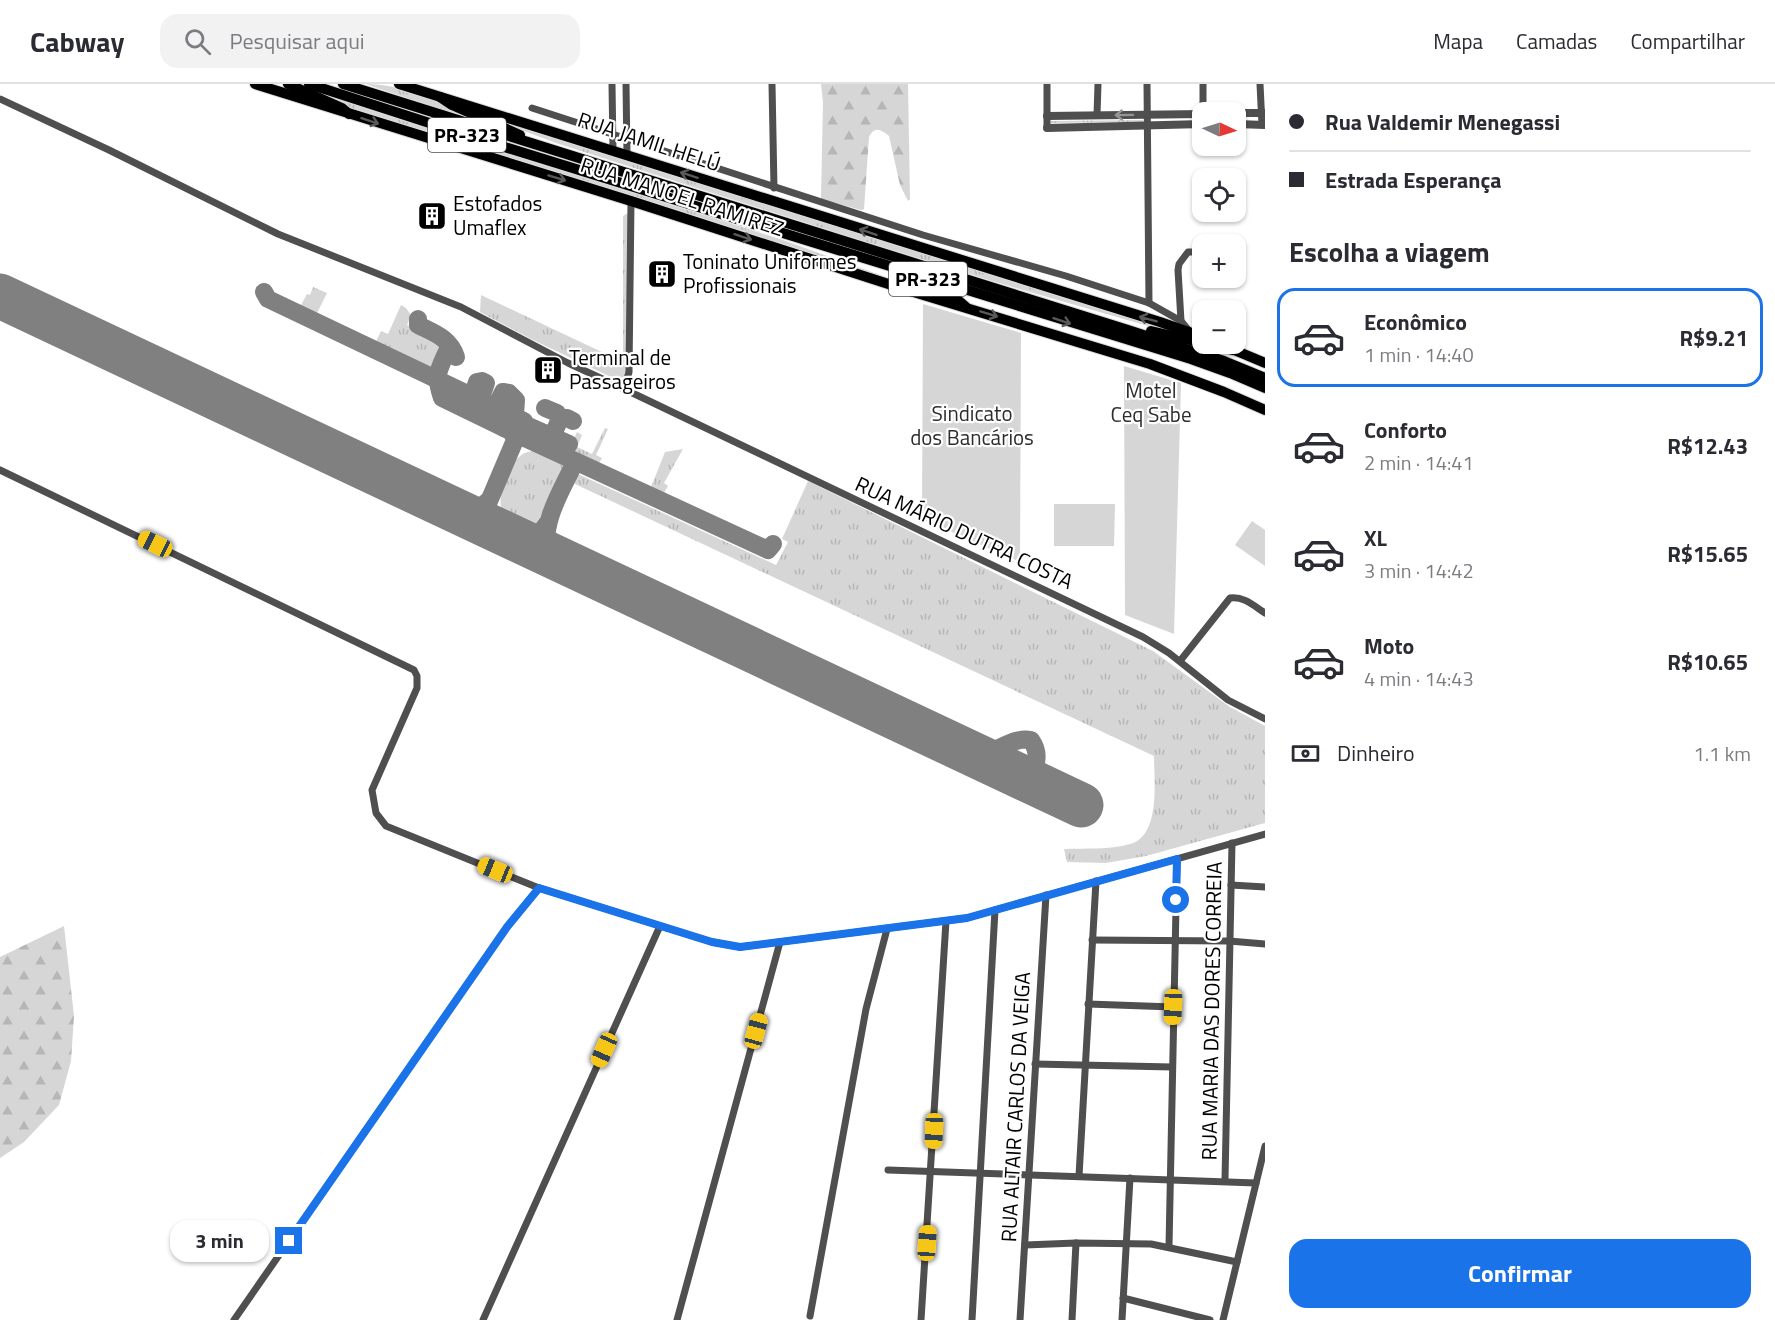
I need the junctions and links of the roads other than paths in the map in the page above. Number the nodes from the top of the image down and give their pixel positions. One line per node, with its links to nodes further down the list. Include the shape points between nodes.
1 (255, 84): 20 (main road, RUA MANOEL RAMIREZ)
2 (288, 84): 20 (main road)
3 (309, 84): 38 (main road, PR-323)
4 (343, 84): 32 (main road, PR-323)
5 (399, 84): 14 (main road)
6 (612, 84): 30 (street)
7 (626, 84): 31 (street)
8 (772, 84): 35 (street)
9 (1047, 84): 24 (street)
10 (1098, 84): 22 (street)
11 (1147, 84): 23 (street)
12 (1203, 84): 16 (street)
13 (1260, 84): 19 (street)
14 (440, 97): 32 (main road); 33 (main road, RUA JAMIL HELÚ)
15 (0, 99): 48 (street, RUA MÁRIO DUTRA COSTA, via 278,234 461,307)
16 (1203, 102)
17 (532, 108): 30 (street)
18 (1192, 113): 23 (street)
19 (1263, 113): 21 (street); 27 (street)
20 (349, 114): 36 (main road, RUA MANOEL RAMIREZ, one-way to 36)
21 (1246, 114)
22 (1097, 115): 23 (street, one-way to 22); 24 (street)
23 (1147, 115): 28 (street)
24 (1047, 116): 29 (street)
25 (1192, 124): 28 (street)
26 (1246, 124): 27 (street)
27 (1263, 124)
28 (1147, 125): 29 (street); 39 (street)
29 (1047, 128)
30 (614, 134): 31 (street); 33 (street)
31 (627, 139): 34 (street); 35 (street)
32 (546, 149): 42 (main road, PR-323)
33 (613, 151): 34 (main road, RUA JAMIL HELÚ)
34 (627, 155): 43 (main road, RUA JAMIL HELÚ, one-way to 34)
35 (774, 188): 39 (street)
36 (631, 201): 40 (main road, RUA MANOEL RAMIREZ, one-way to 40); 48 (street, via 629,372)
37 (1192, 252): 41 (street, via 1179,264)
38 (870, 261): 40 (main road); 49 (main road, PR-323, one-way to 49, via 1191,359)
39 (1149, 303): 41 (street)
40 (966, 307): 50 (main road, RUA MANOEL RAMIREZ, one-way to 50, via 1149,364)
41 (1181, 321): 43 (street)
42 (1128, 330): 44 (main road, via 1137,328); 47 (main road, PR-323)
43 (1191, 333)
44 (1192, 340)
45 (1244, 354): 46 (main road)
46 (1265, 363)
47 (1265, 378)
48 (622, 387): 53 (street, RUA MÁRIO DUTRA COSTA, via 1143,637)
49 (1265, 388)
50 (1265, 410)
51 (0, 470): 61 (street, via 414,670 417,688 372,790 376,813 386,826)
52 (1265, 613): 53 (street, via 1238,597 1230,598)
53 (1180, 661): 54 (street, RUA MÁRIO DUTRA COSTA, via 1228,700)
54 (1265, 719)
55 (1265, 834): 56 (street)
56 (1232, 843): 57 (street); 59 (street, RUA MARIA DAS DORES CORREIA)
57 (1177, 859): 58 (street); 68 (street)
58 (1096, 881): 62 (street); 67 (street)
59 (1231, 885): 60 (street); 69 (street, RUA MARIA DAS DORES CORREIA)
60 (1265, 887)
61 (539, 888): 65 (street); 94 (street, via 501,936)
62 (1046, 895): 63 (street); 74 (street, RUA ALTAIR CARLOS DA VEIGA)
63 (995, 910): 64 (street); 80 (street)
64 (946, 921): 66 (street); 79 (street)
65 (660, 926): 70 (street, via 740,947); 95 (street)
66 (887, 929): 70 (street); 93 (street, via 866,1009)
67 (1092, 940): 68 (street); 72 (street)
68 (1174, 941): 69 (street); 73 (street)
69 (1229, 941): 71 (street); 85 (street, RUA MARIA DAS DORES CORREIA)
70 (780, 942): 96 (street)
71 (1265, 944)
72 (1088, 1005): 73 (street); 75 (street)
73 (1173, 1007): 76 (street)
74 (1035, 1064): 75 (street); 81 (street, RUA ALTAIR CARLOS DA VEIGA)
75 (1085, 1066): 76 (street); 82 (street)
76 (1172, 1067): 84 (street)
77 (1265, 1146): 86 (street)
78 (888, 1170): 79 (street)
79 (932, 1173): 80 (street); 97 (street)
80 (980, 1174): 81 (street); 98 (street)
81 (1029, 1174): 82 (street); 89 (street, RUA ALTAIR CARLOS DA VEIGA)
82 (1079, 1176): 83 (street)
83 (1130, 1178): 84 (street); 88 (street)
84 (1170, 1179): 85 (street); 90 (street)
85 (1225, 1180): 86 (street)
86 (1256, 1182): 91 (street)
87 (1076, 1243): 88 (street); 89 (street); 100 (street)
88 (1127, 1243): 90 (street); 92 (street)
89 (1024, 1245): 99 (street, RUA ALTAIR CARLOS DA VEIGA)
90 (1169, 1246): 91 (street)
91 (1237, 1262): 103 (street)
92 (1123, 1298): 101 (street); 102 (street)
93 (810, 1316)
94 (234, 1320)
95 (483, 1320)
96 (677, 1320)
97 (921, 1320)
98 (972, 1320)
99 (1020, 1320)
100 (1072, 1320)
101 (1122, 1320)
102 (1210, 1320)
103 (1223, 1320)

